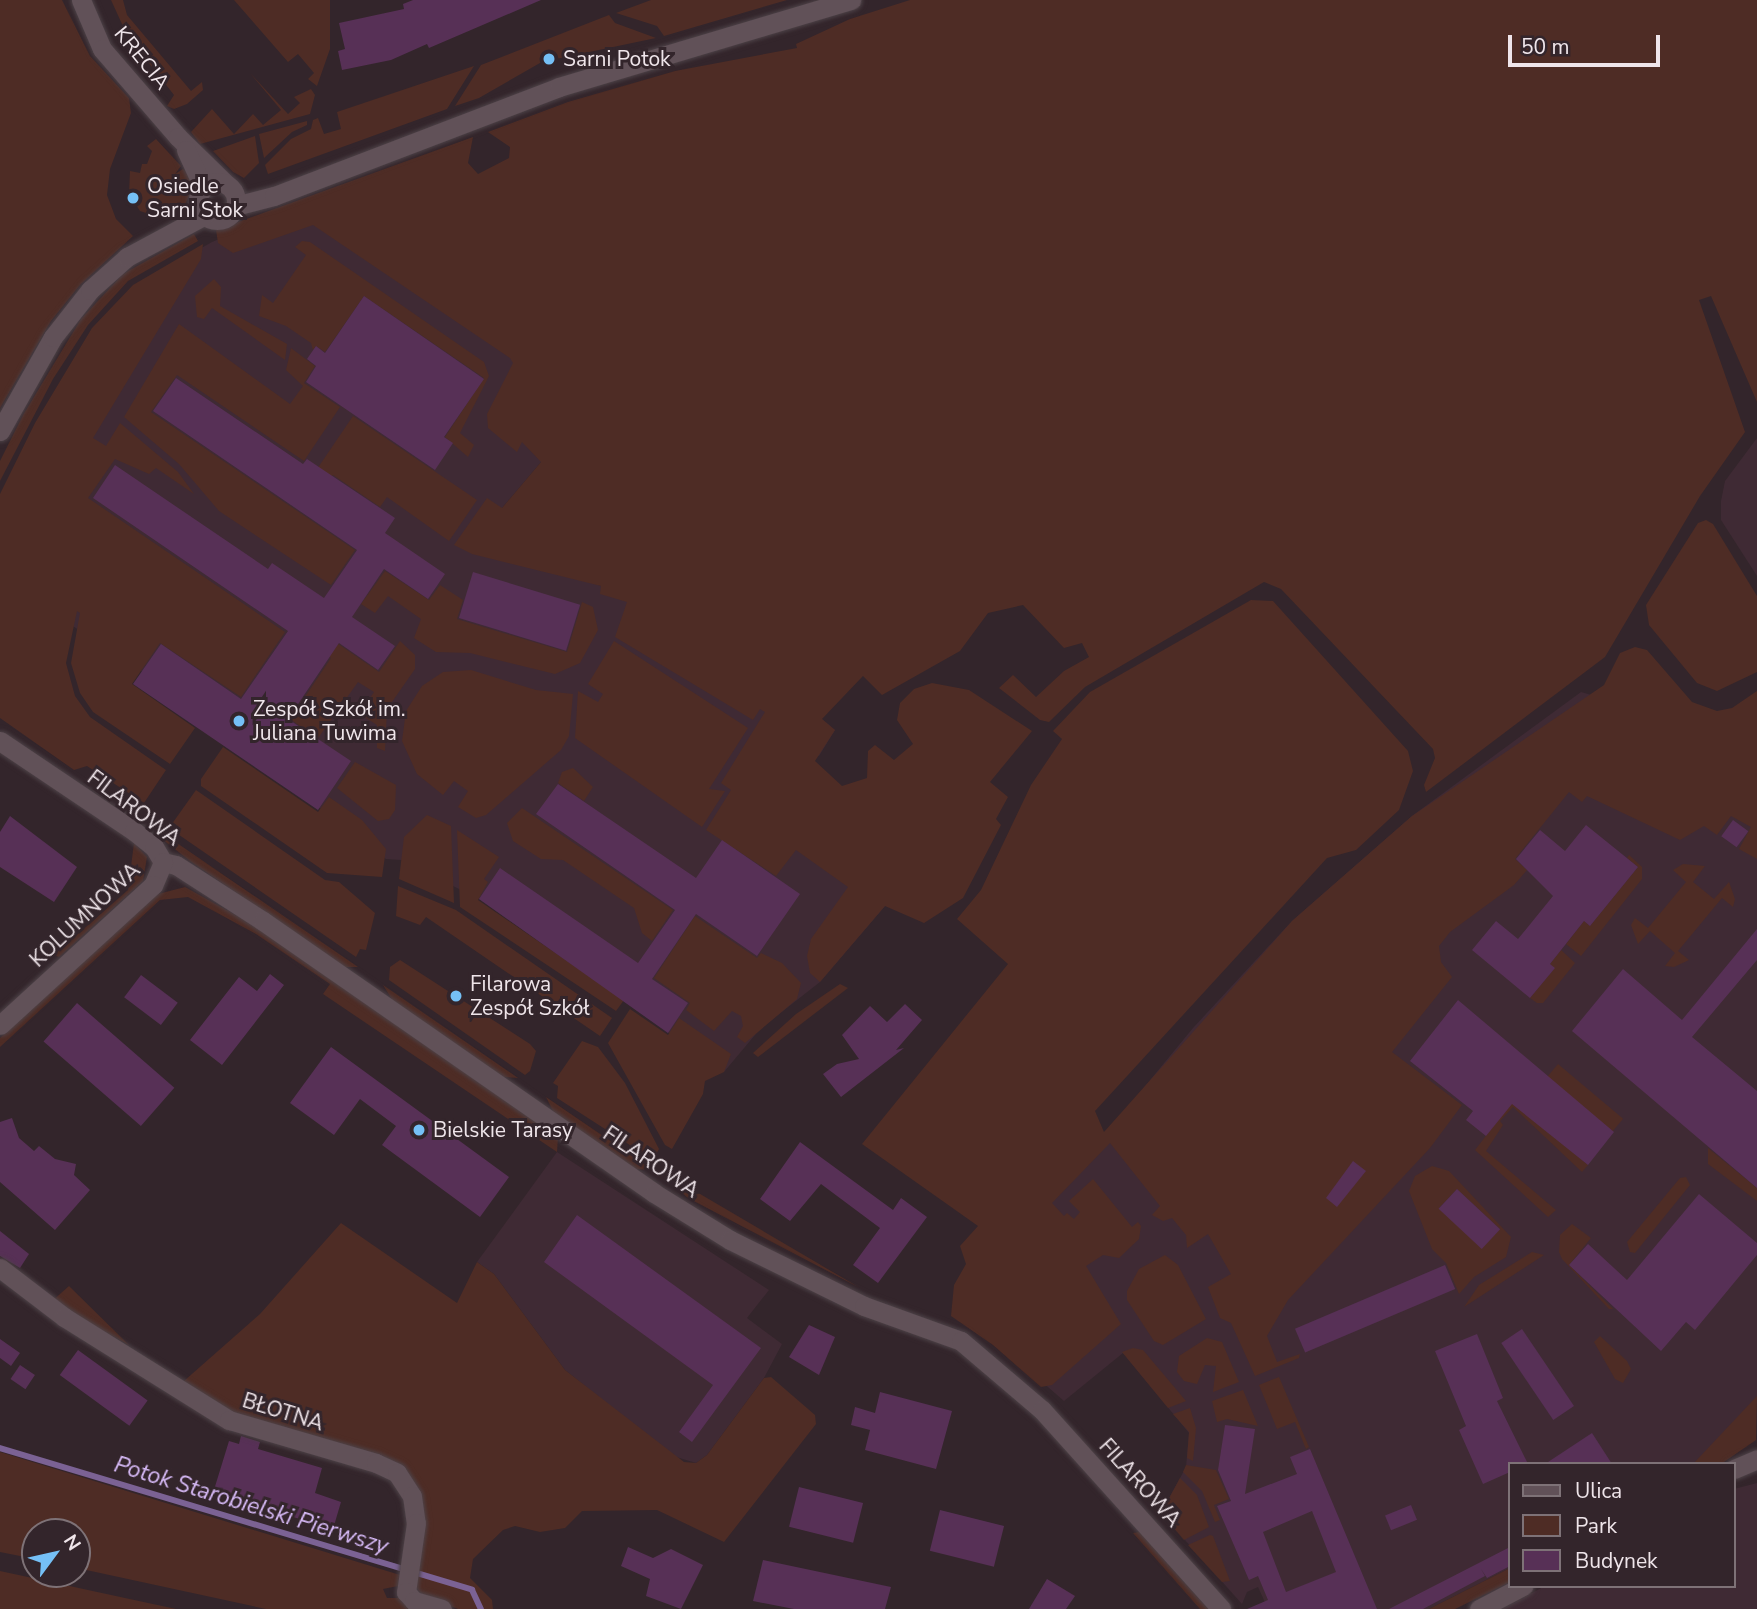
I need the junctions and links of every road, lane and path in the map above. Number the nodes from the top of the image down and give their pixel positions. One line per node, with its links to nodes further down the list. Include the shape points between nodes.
1 (81, 0): 3 (street, KRECIA, via 103,49)
2 (850, 0): 4 (street, via 584,78 274,196)
3 (178, 137): 4 (street); 5 (street)
4 (232, 194): 5 (street, via 214,182); 5 (street, via 222,219)
5 (202, 202): 6 (street, via 181,225 120,263 90,290 53,337)
6 (0, 432)
7 (0, 741): 8 (street, FILAROWA, via 128,827 154,847)
8 (163, 862): 9 (street, KOLUMNOWA, via 153,885); 15 (street, FILAROWA, via 176,865 263,921 642,1185 730,1240 864,1307 961,1341 1042,1410)
9 (0, 1025)
10 (0, 1268): 14 (street, BŁOTNA, via 64,1317 229,1420 391,1469 407,1486 415,1507 406,1581 409,1598)
11 (1757, 1459): 12 (street)
12 (1736, 1468)
13 (1519, 1588): 16 (street)
14 (442, 1609)
15 (1221, 1609)
16 (1479, 1609)

